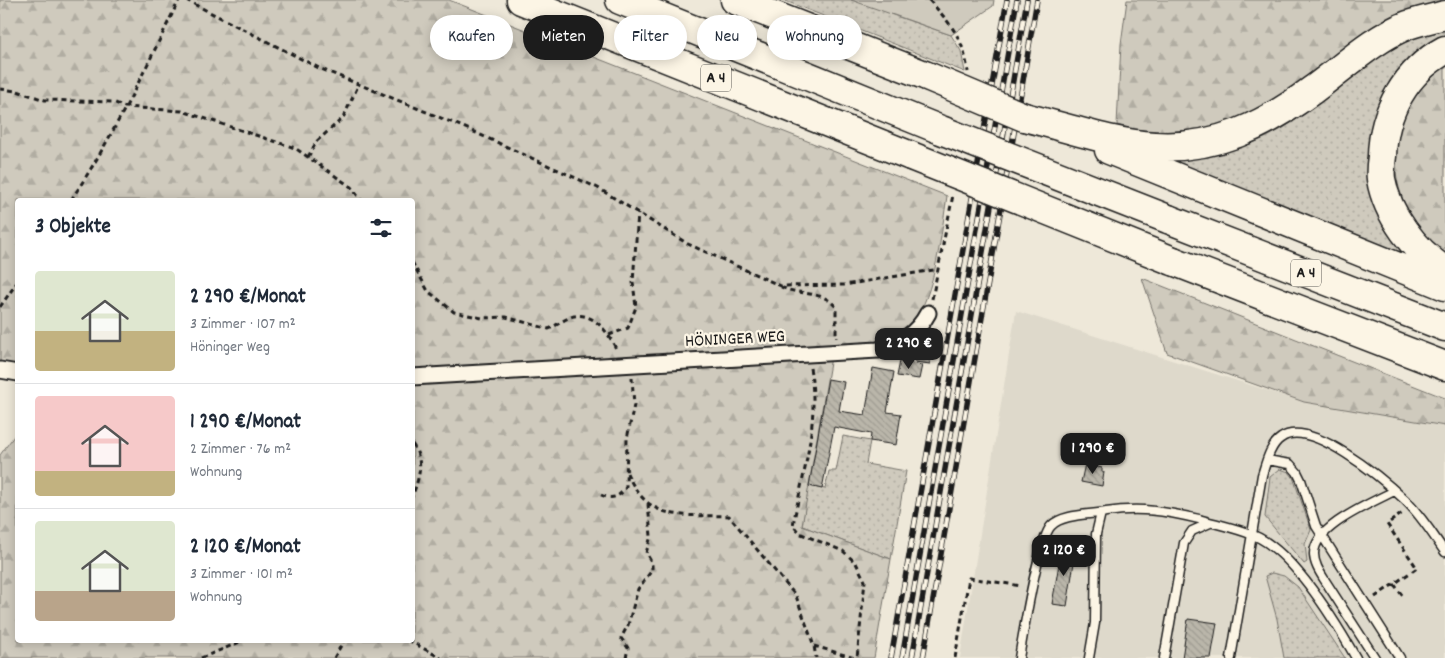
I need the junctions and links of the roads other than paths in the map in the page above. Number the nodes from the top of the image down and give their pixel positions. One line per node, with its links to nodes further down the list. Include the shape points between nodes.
1 (521, 0): 11 (highway, A 4, bridge)
2 (620, 0): 10 (highway, A 4, bridge, via 941,130)
3 (735, 0): 6 (highway, bridge)
4 (1445, 15): 6 (highway, via 1407,26 1375,44 1260,126 1208,143 1154,146)
5 (1445, 50): 7 (highway, via 1418,69 1396,98 1382,135 1381,178 1390,208 1412,242)
6 (1024, 117): 8 (highway)
7 (1445, 271)
8 (1445, 286)
9 (928, 313): 14 (street, HÖNINGER WEG, via 914,333 878,350)
10 (1445, 327)
11 (1445, 366)
12 (0, 370): 13 (street)
13 (15, 372)
14 (415, 377)
15 (1267, 460): 16 (lane, via 1280,438 1291,433 1306,434 1345,454); 19 (lane, via 1290,464 1297,472 1316,526); 20 (lane)
16 (1394, 491): 19 (lane); 21 (lane, via 1412,507)
17 (1101, 513): 18 (lane, via 1142,508); 24 (lane, via 1066,519 1051,526 1044,542); 25 (lane, via 1096,534 1095,623)
18 (1211, 523): 20 (lane); 26 (lane, via 1192,531 1184,543)
19 (1322, 534): 22 (lane, via 1314,553 1317,567); 30 (lane)
20 (1253, 535): 23 (lane, via 1291,562); 27 (lane)
21 (1445, 552)
22 (1364, 641): 23 (lane); 29 (lane)
23 (1351, 649): 28 (lane)
24 (1019, 658)
25 (1089, 658)
26 (1164, 658)
27 (1231, 658)
28 (1356, 658)
29 (1375, 658)
30 (1400, 658)

